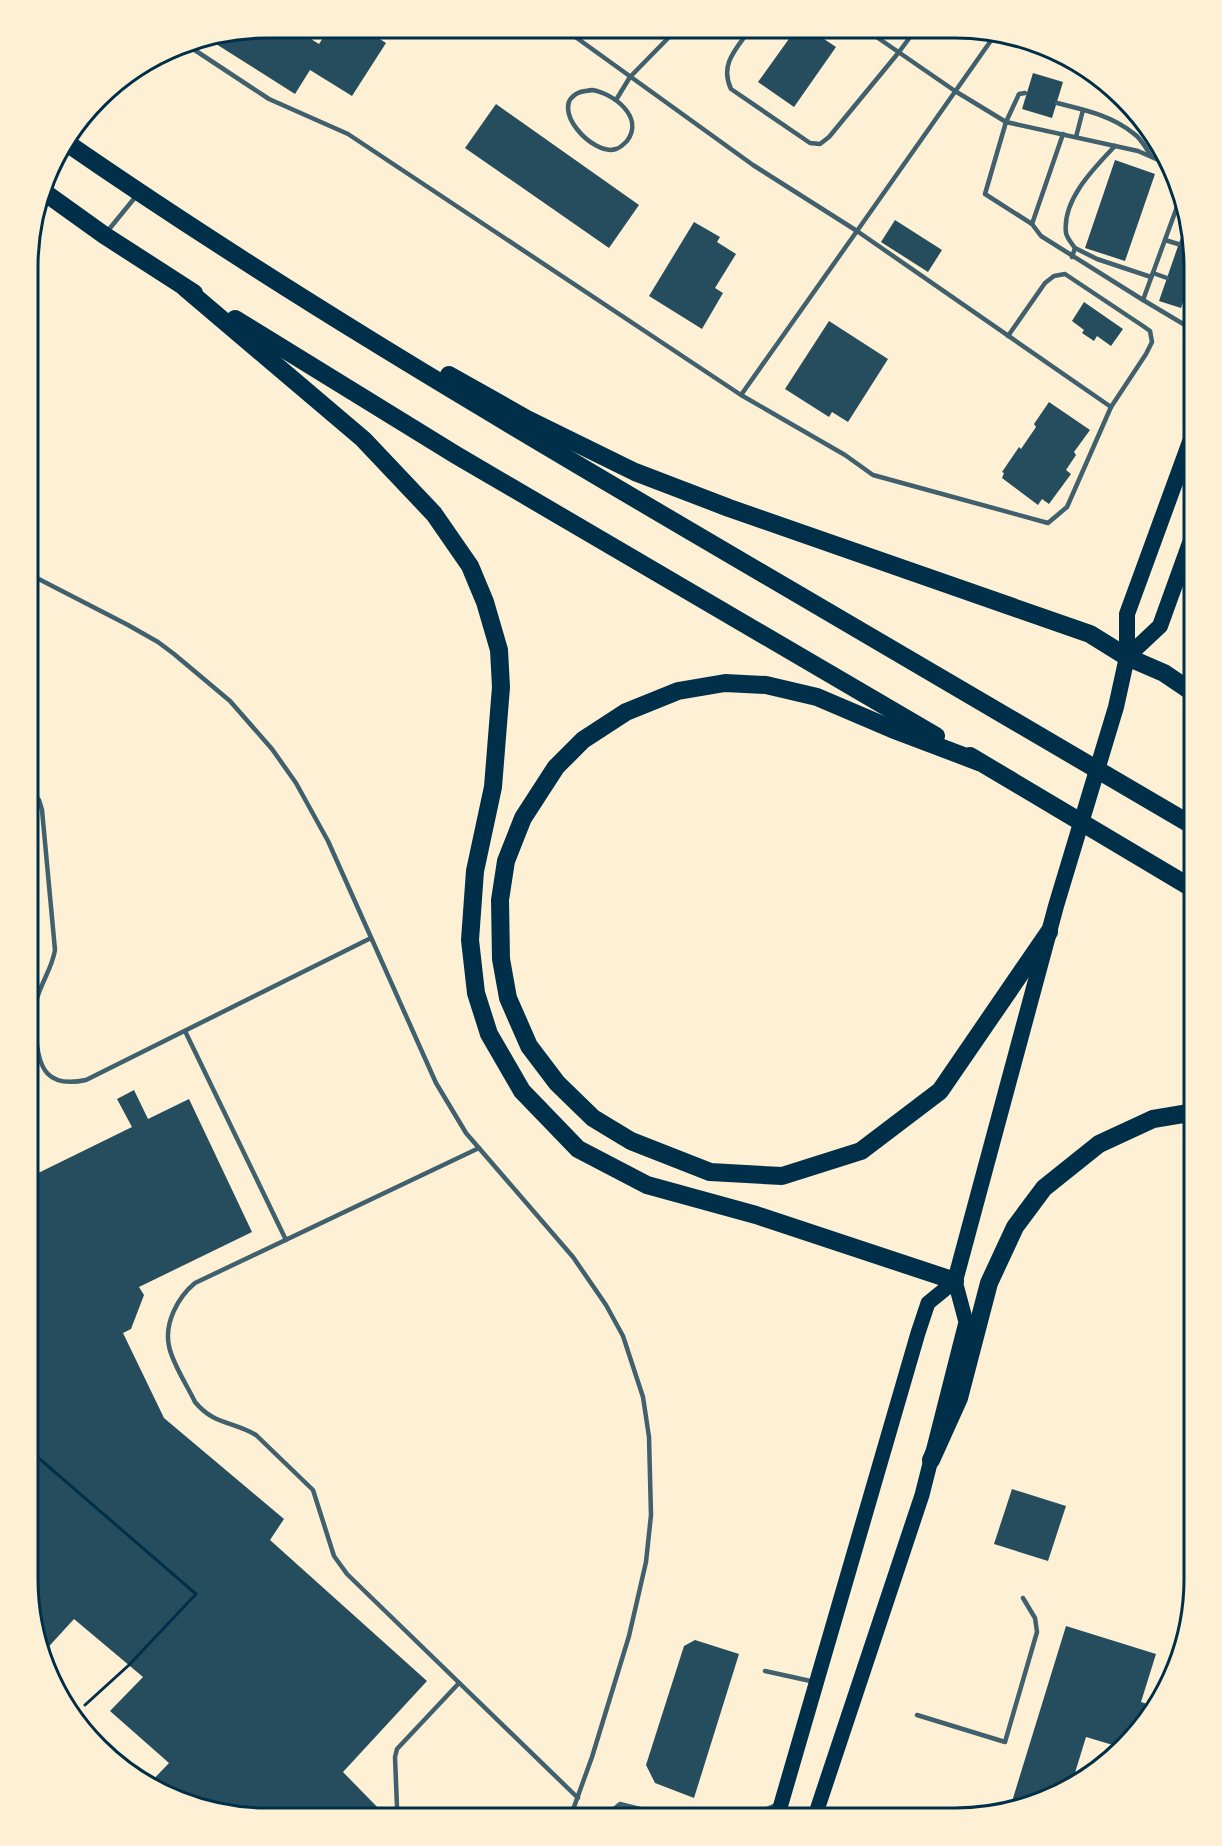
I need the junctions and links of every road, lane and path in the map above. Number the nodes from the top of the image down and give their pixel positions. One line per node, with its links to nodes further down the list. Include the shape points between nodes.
1 (577, 38): 9 (lane)
2 (668, 38): 9 (lane)
3 (745, 38): 8 (lane, via 726,67 731,89 814,144 830,137)
4 (878, 38): 8 (lane)
5 (909, 38): 8 (lane)
6 (991, 40): 10 (lane)
7 (194, 50): 39 (lane, via 269,99 348,134)
8 (899, 52): 10 (lane)
9 (630, 76): 12 (lane); 26 (lane, via 753,165)
10 (955, 91): 15 (lane); 26 (lane)
11 (1025, 93): 15 (lane, via 1019,94)
12 (616, 100): 12 (lane, via 601,91 577,93 570,100 569,112 580,135 607,149 615,150 624,144 633,125)
13 (1057, 103): 14 (lane)
14 (1083, 110): 17 (lane); 20 (lane, via 1115,121 1135,134)
15 (1006, 122): 16 (lane); 25 (lane, via 985,194)
16 (1063, 134): 17 (lane); 25 (lane)
17 (1076, 137): 19 (lane)
18 (72, 146): 22 (highway)
19 (1115, 146): 20 (lane); 30 (lane, via 1074,196 1066,216 1066,235)
20 (1153, 158): 21 (lane)
21 (1158, 160)
22 (138, 193): 27 (lane); 31 (highway)
23 (49, 196): 27 (highway)
24 (1178, 211): 28 (lane)
25 (1032, 224): 32 (lane, via 1041,236)
26 (857, 231): 38 (lane); 39 (lane)
27 (104, 235): 35 (highway)
28 (1165, 240): 29 (lane); 33 (lane)
29 (1178, 244)
30 (1075, 248): 32 (lane); 33 (lane, via 1097,259)
31 (232, 253): 44 (highway, via 527,419 635,472 1075,628); 48 (highway, via 459,396)
32 (1072, 257): 36 (lane)
33 (1152, 275): 34 (lane); 36 (lane)
34 (1167, 278)
35 (185, 288): 46 (highway, via 456,455); 58 (highway, via 363,439 434,514 470,566 499,650 501,687 493,787 475,871 471,951 476,993 489,1034 522,1091 578,1149 647,1185 756,1215)
36 (1143, 300): 37 (lane)
37 (1184, 324)
38 (1008, 336): 40 (lane); 40 (lane, via 1039,291 1054,276 1065,274 1150,331 1152,342 1146,354)
39 (741, 394): 40 (lane, via 873,475 1048,523 1067,507)
40 (1111, 406)
41 (1184, 458): 44 (highway, via 1127,614)
42 (1184, 559): 44 (highway, via 1160,626)
43 (38, 579): 51 (lane, via 158,642 230,702 296,783 328,841)
44 (1127, 657): 45 (highway); 50 (highway, via 1116,707)
45 (1184, 687)
46 (979, 762): 49 (highway); 50 (highway, via 817,697 766,685 725,683 678,691 626,712 583,740 556,767 524,818 506,861 500,900 501,959 508,998 529,1046 556,1083 593,1118 631,1141 711,1172 782,1176 861,1151 940,1091)
47 (38, 799): 52 (lane, via 55,950)
48 (1184, 821)
49 (1184, 883)
50 (1049, 932): 58 (highway)
51 (371, 938): 53 (lane); 56 (lane, via 436,1083)
52 (38, 997)
53 (185, 1031): 54 (lane, via 73,1083 62,1083 48,1074); 57 (lane)
54 (38, 1051)
55 (1184, 1114): 60 (highway, via 1153,1119 1100,1144 1044,1188 1015,1227 990,1283 959,1398)
56 (479, 1148): 57 (lane); 67 (lane, via 573,1257 606,1305 623,1336 643,1397 650,1437 651,1515 646,1562 629,1636)
57 (286, 1240): 64 (lane, via 189,1288 178,1301 169,1326 171,1353 202,1410 256,1435 313,1490 330,1546 343,1569)
58 (955, 1281): 60 (main road, via 966,1322); 63 (main road, via 928,1303)
59 (38, 1458): 65 (path, via 196,1594)
60 (931, 1460): 75 (main road)
61 (1023, 1598): 66 (lane, via 1035,1618 1037,1632 1005,1742)
62 (765, 1671): 63 (lane)
63 (817, 1682): 68 (main road)
64 (459, 1683): 67 (lane); 69 (lane, via 397,1749)
65 (85, 1705)
66 (917, 1714)
67 (578, 1798): 70 (lane)
68 (782, 1803): 73 (lane); 74 (main road)
69 (397, 1808)
70 (574, 1808)
71 (615, 1808): 72 (lane, via 620,1804)
72 (636, 1808)
73 (770, 1808)
74 (780, 1808)
75 (818, 1808)

